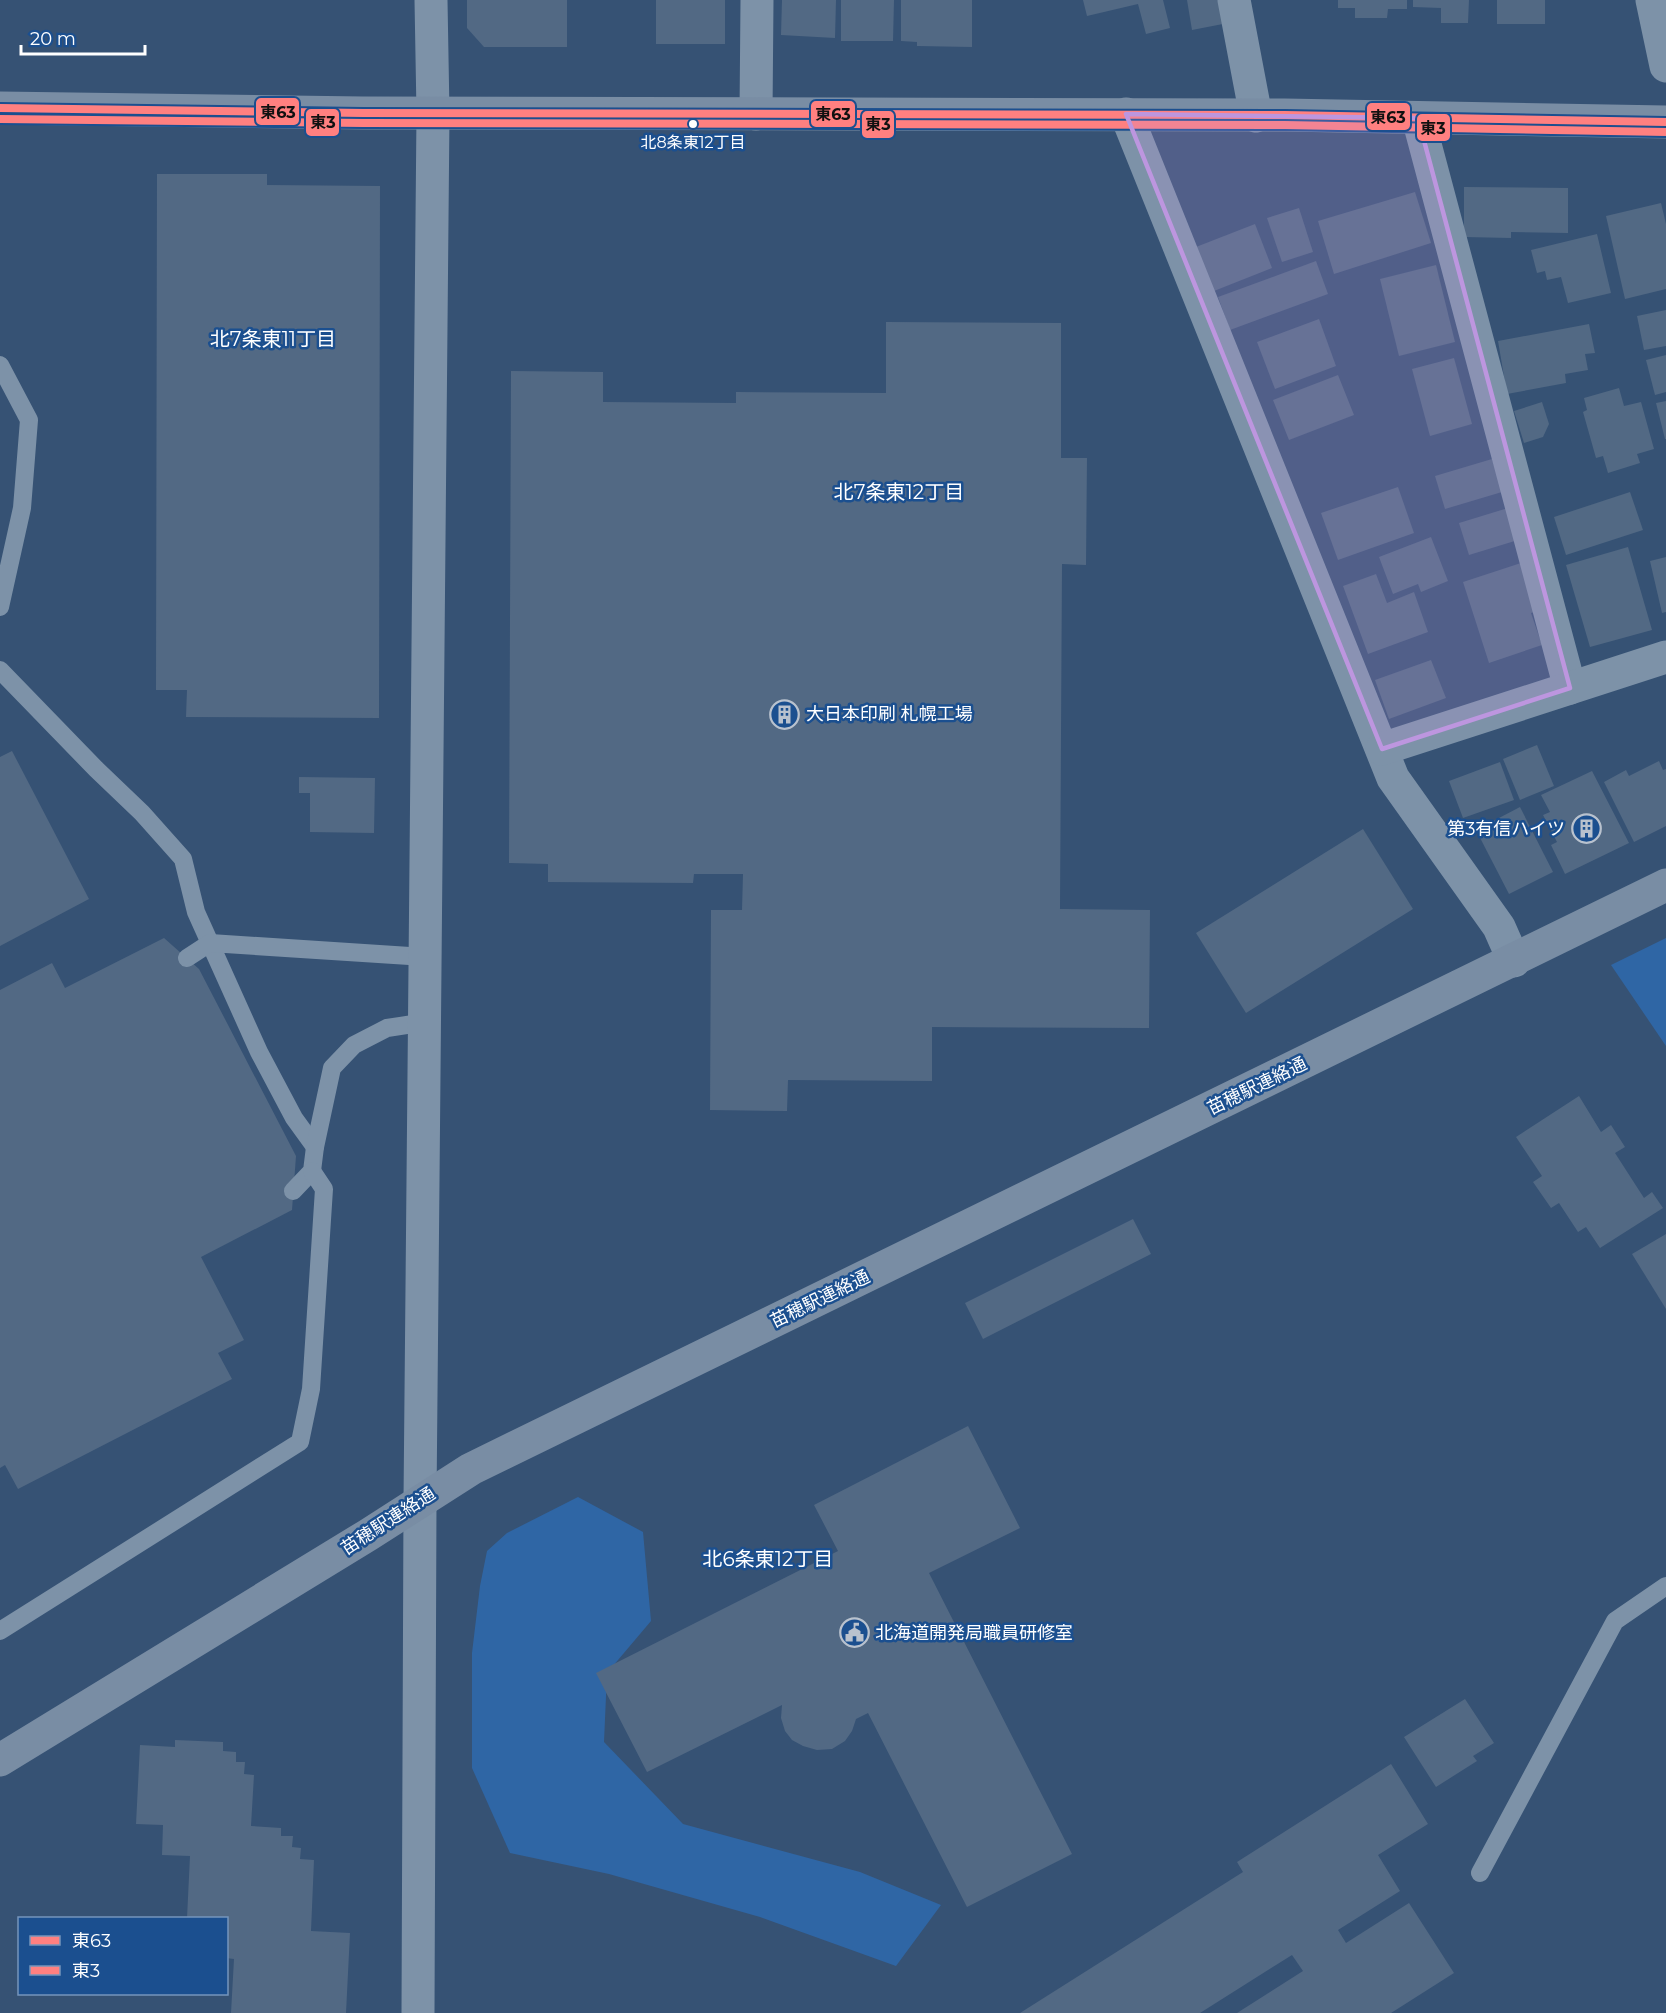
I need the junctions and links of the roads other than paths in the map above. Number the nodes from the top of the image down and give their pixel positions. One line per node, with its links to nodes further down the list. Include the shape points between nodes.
1 (431, 0): 7 (street)
2 (757, 0): 8 (street)
3 (1234, 0): 10 (street)
4 (1652, 0): 5 (street)
5 (1666, 66)
6 (0, 108): 7 (street)
7 (433, 113): 8 (street); 21 (street)
8 (756, 114): 9 (street)
9 (1126, 114): 10 (street); 18 (street)
10 (1256, 116): 11 (street)
11 (1418, 118): 12 (street); 17 (street)
12 (1666, 122)
13 (0, 365): 14 (lane, via 29,420 22,508)
14 (0, 607)
15 (1666, 657): 17 (street)
16 (0, 670): 20 (lane, via 183,859 196,912)
17 (1570, 688): 18 (street)
18 (1382, 749): 23 (street, via 1393,778 1499,927)
19 (1666, 885): 23 (street, 苗穂駅連絡通)
20 (210, 944): 21 (lane); 22 (lane); 25 (lane, via 259,1052 294,1118)
21 (425, 957): 24 (street)
22 (187, 958)
23 (1514, 961): 28 (street, 苗穂駅連絡通, via 471,1469)
24 (426, 1022): 25 (lane, via 387,1028 354,1044 332,1068); 28 (street)
25 (315, 1147): 26 (lane)
26 (312, 1172): 27 (lane); 30 (lane, via 324,1189 311,1389 300,1442)
27 (293, 1191)
28 (420, 1501): 31 (street, 苗穂駅連絡通); 33 (street)
29 (1666, 1586): 32 (lane, via 1615,1621)
30 (0, 1631)
31 (0, 1760)
32 (1480, 1873)
33 (418, 2013)

